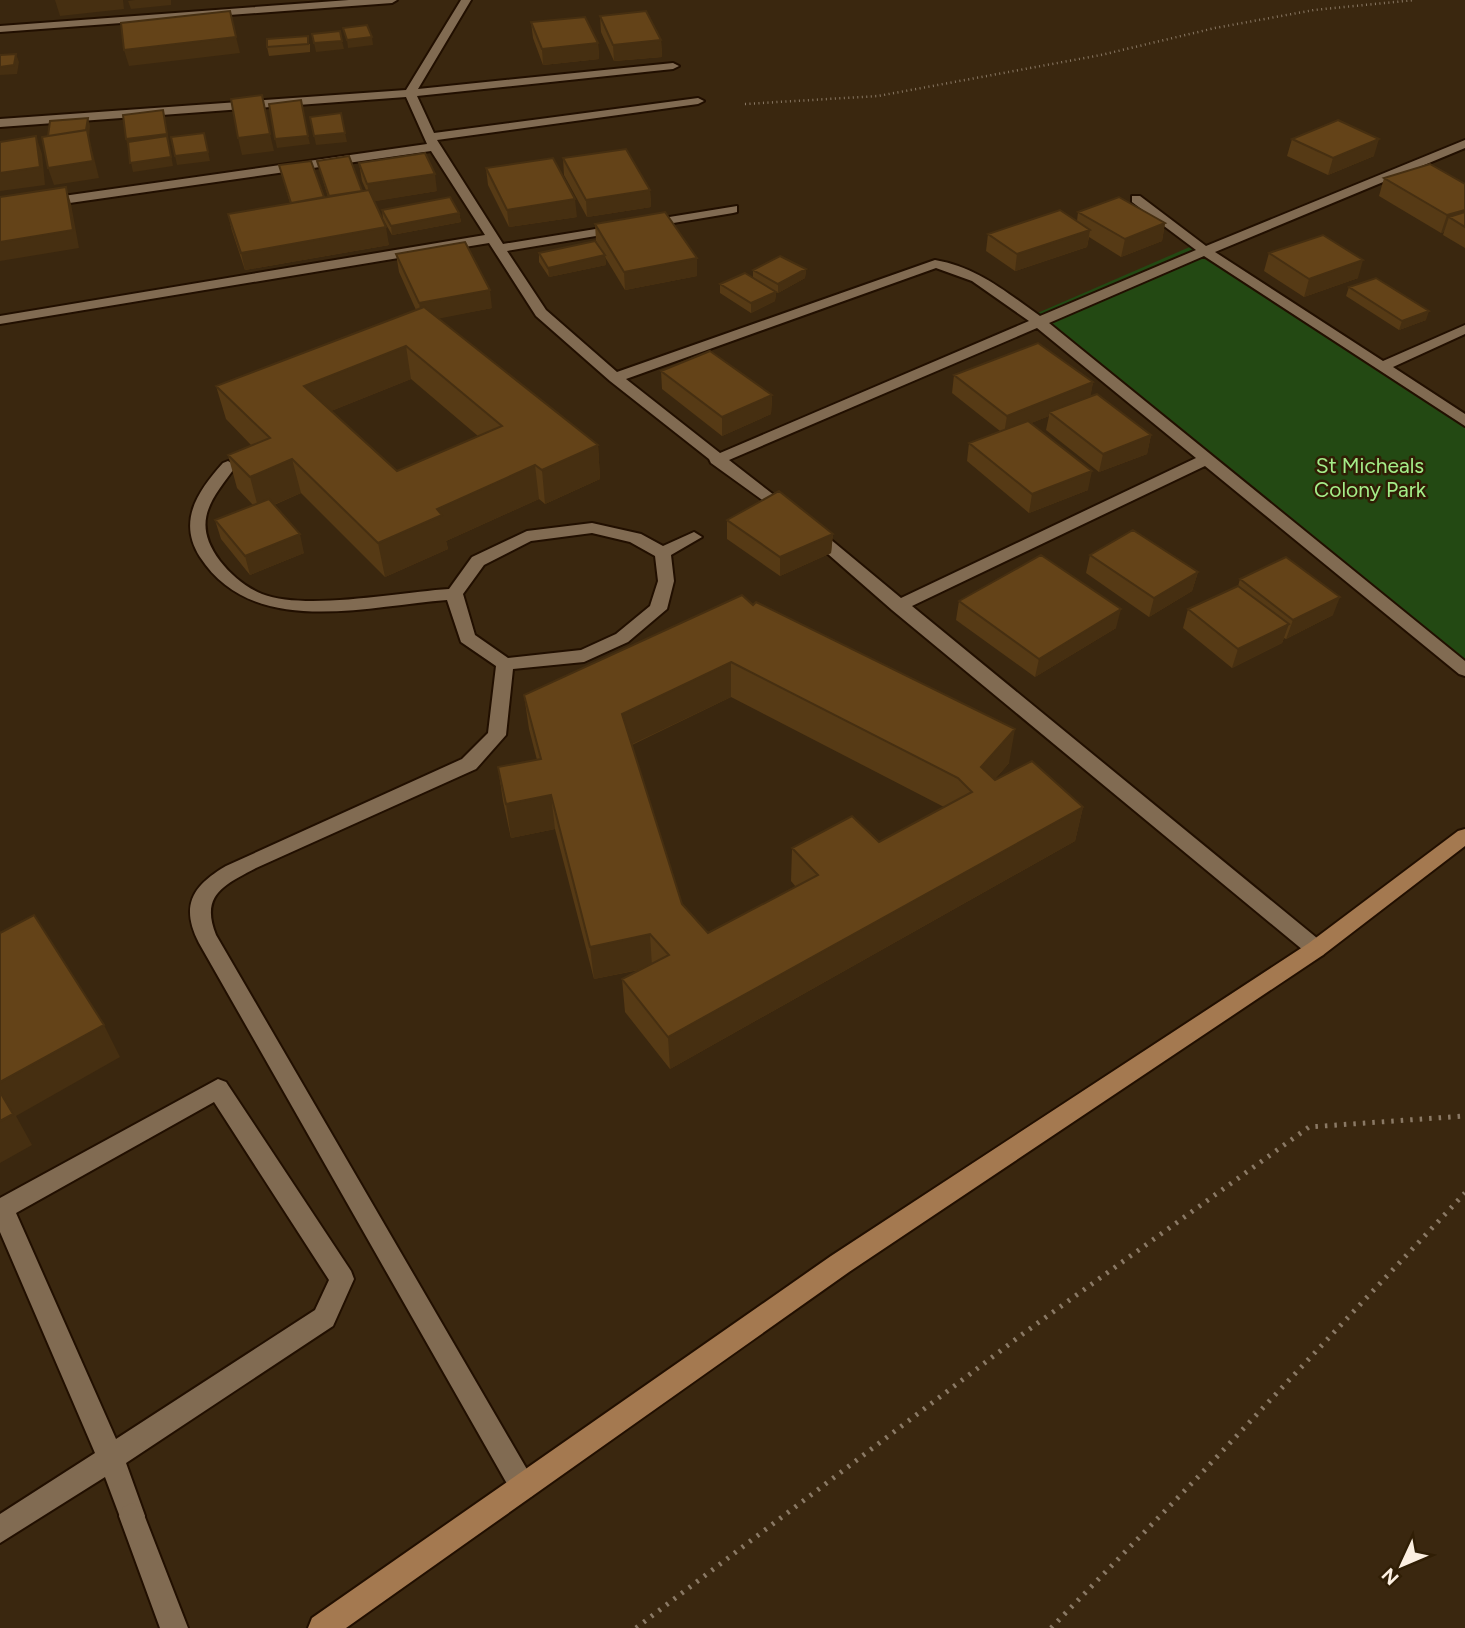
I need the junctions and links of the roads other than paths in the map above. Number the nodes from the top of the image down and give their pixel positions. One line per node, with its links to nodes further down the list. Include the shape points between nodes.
1 (392, 0): 3 (street)
2 (466, 0): 5 (street)
3 (0, 29)
4 (673, 66): 5 (street)
5 (410, 93): 7 (street); 8 (street)
6 (698, 101): 8 (street)
7 (0, 123)
8 (432, 142): 11 (street); 13 (street)
9 (1465, 144): 14 (street)
10 (1136, 199): 14 (street)
11 (0, 209)
12 (733, 209): 13 (street)
13 (497, 243): 15 (street); 19 (street, via 541,313)
14 (1205, 251): 16 (street); 18 (street)
15 (0, 320)
16 (1039, 322): 19 (street, via 965,271 935,264); 21 (street); 22 (street)
17 (1465, 329): 18 (street)
18 (1382, 367): 20 (street)
19 (615, 378): 22 (street)
20 (1465, 421)
21 (1208, 459): 27 (street); 29 (street)
22 (716, 460): 27 (street)
23 (228, 466): 26 (street, via 197,510 200,545 218,574 250,597 298,608)
24 (694, 537): 25 (street)
25 (663, 553): 26 (street, via 635,538 592,528 527,536 478,561); 28 (street, via 666,581 658,609 622,638 584,656)
26 (454, 594): 28 (street, via 467,638)
27 (898, 606): 31 (street)
28 (505, 664): 34 (street, via 497,735 468,764 221,878 204,894 198,915 213,949)
29 (1465, 670)
30 (1465, 836): 31 (main road)
31 (1316, 949): 34 (main road, via 840,1264)
32 (1, 1209): 33 (street); 33 (street, via 218,1089 342,1279 324,1318)
33 (111, 1458): 35 (street); 36 (street)
34 (523, 1487): 37 (main road)
35 (0, 1530)
36 (174, 1628)
37 (322, 1628)

